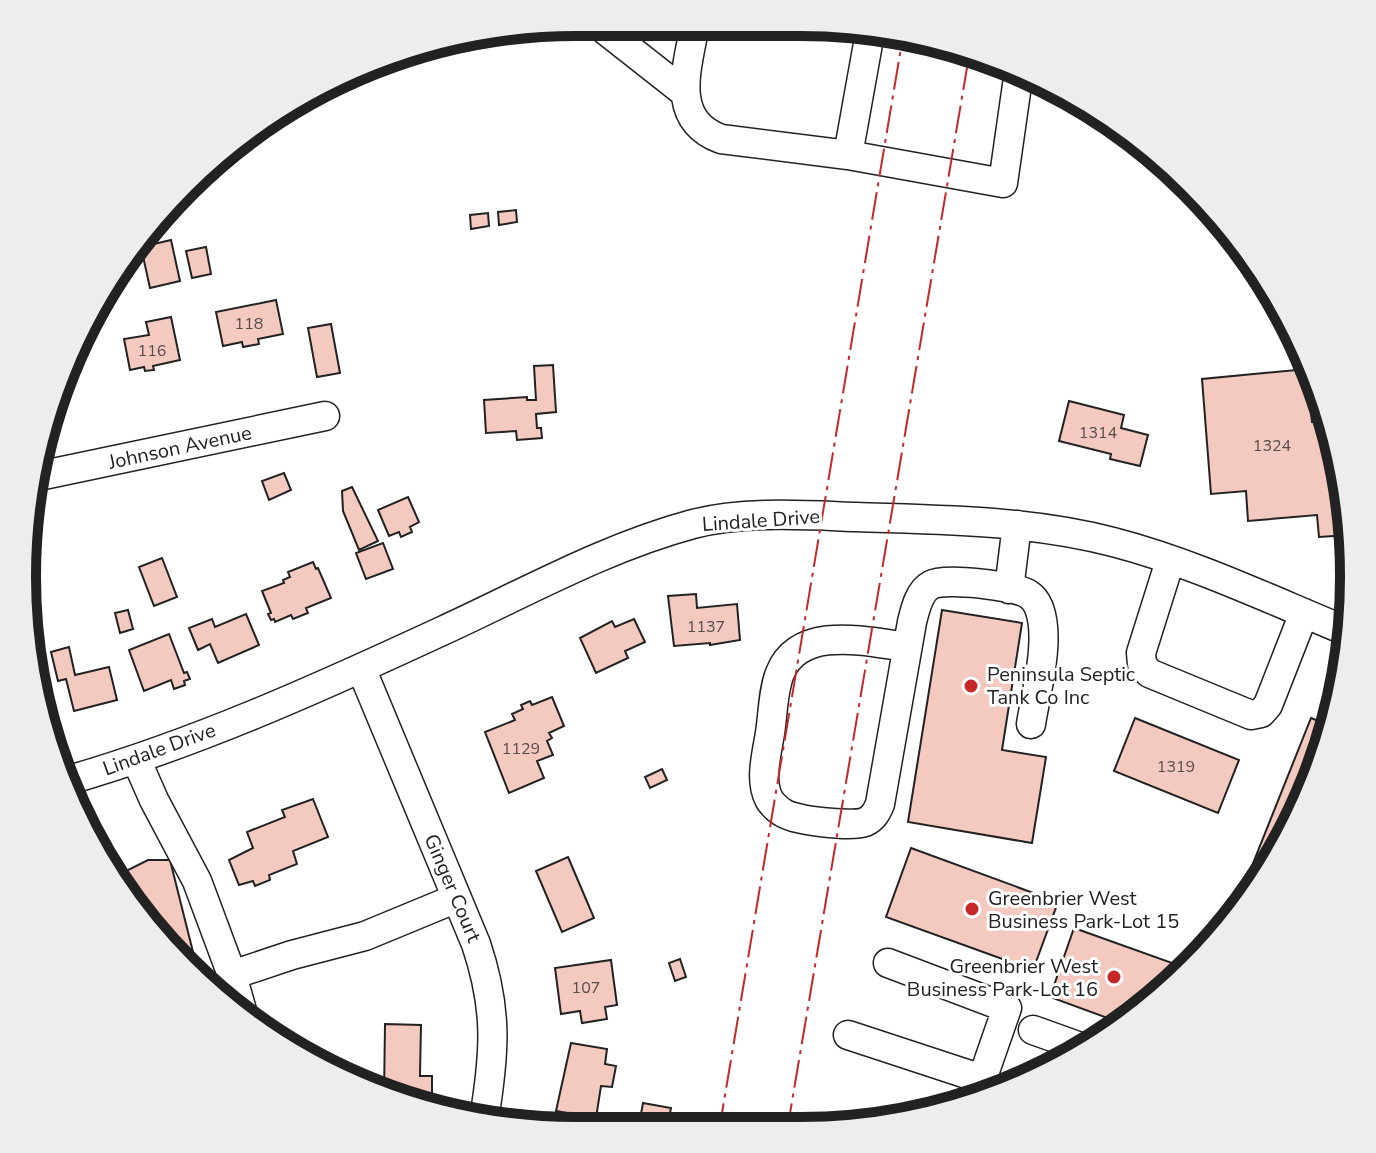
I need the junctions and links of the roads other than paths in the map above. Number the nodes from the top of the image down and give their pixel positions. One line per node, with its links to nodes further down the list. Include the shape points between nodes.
1 (613, 36): 5 (street)
2 (693, 36): 5 (street)
3 (869, 41): 6 (street)
4 (1017, 82): 6 (street, via 1003,183)
5 (684, 92): 6 (street, via 686,106 707,134)
6 (848, 155)
7 (325, 416): 8 (street, Johnson Avenue)
8 (45, 475)
9 (1017, 525): 10 (street, Lindale Drive, via 1110,541); 11 (street); 15 (street, Lindale Drive, via 809,515 696,523 624,547)
10 (1170, 561): 12 (street, Lindale Drive); 12 (street, via 1142,664 1149,673 1251,715 1268,705)
11 (1009, 589): 14 (street, via 947,581 931,585 915,608); 16 (street, via 1032,596 1040,609 1043,641)
12 (1304, 613): 13 (street, Lindale Drive)
13 (1337, 627)
14 (907, 647): 14 (street, via 875,815 852,824 782,813 769,799 765,769 780,673 791,656 824,640)
15 (361, 668): 17 (street, Lindale Drive); 19 (street, Ginger Court)
16 (1031, 724)
17 (136, 759): 18 (street, Lindale Drive); 21 (street, via 197,881)
18 (75, 778)
19 (457, 898): 21 (street, via 365,936); 28 (street, Ginger Court, via 486,972 494,1022)
20 (888, 963): 26 (street, via 1007,1008)
21 (232, 975): 22 (street)
22 (239, 998)
23 (1033, 1030): 25 (street)
24 (848, 1035): 27 (street)
25 (1072, 1044)
26 (980, 1086)
27 (973, 1088)
28 (485, 1109)

